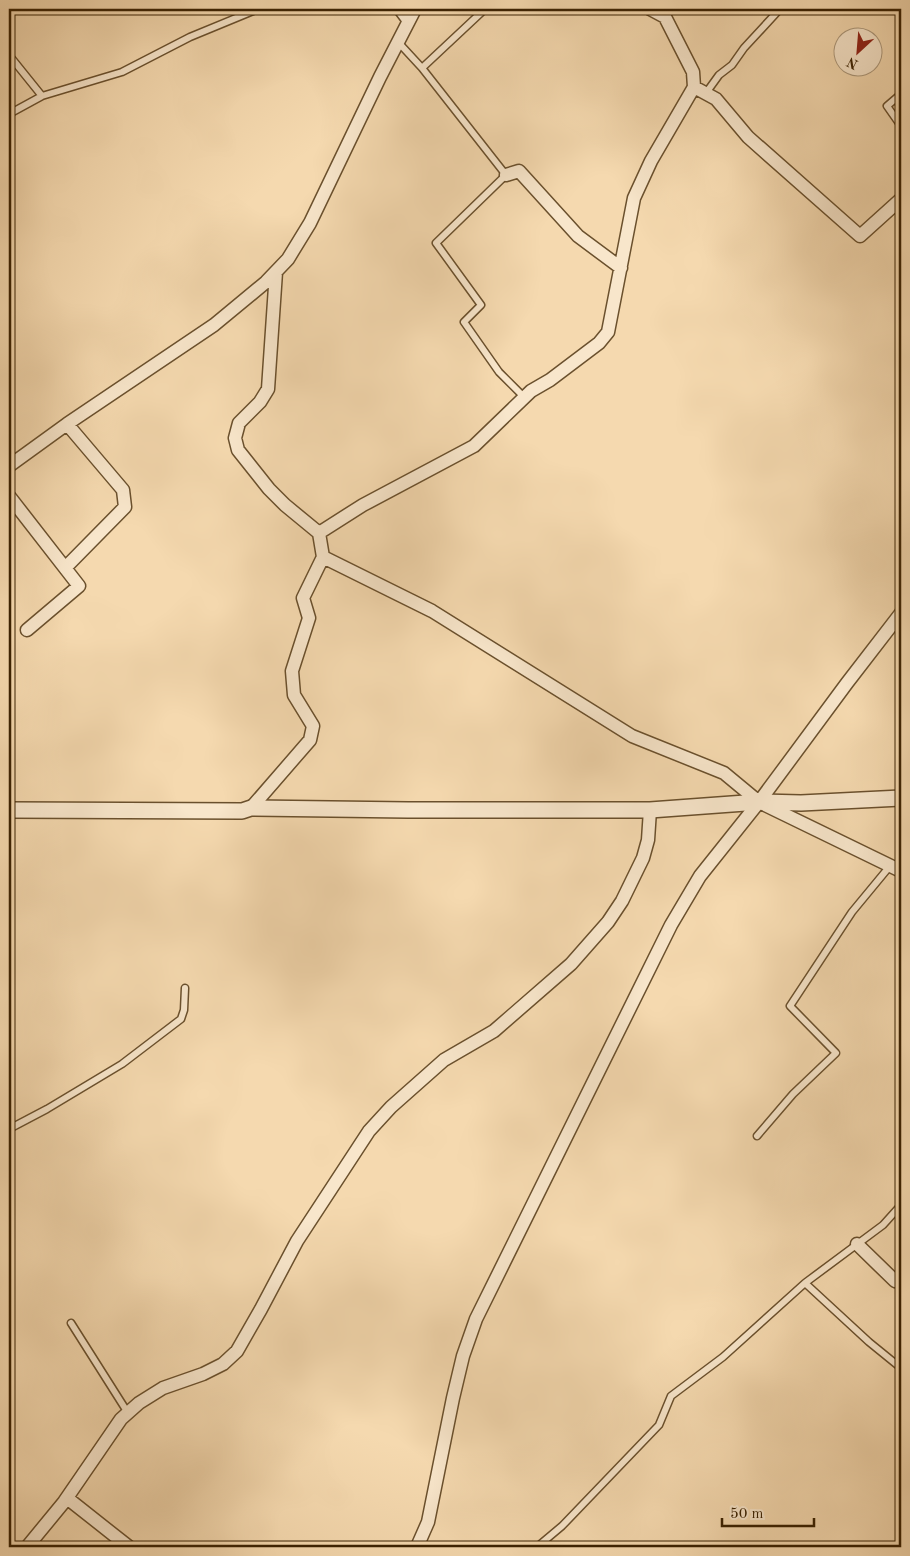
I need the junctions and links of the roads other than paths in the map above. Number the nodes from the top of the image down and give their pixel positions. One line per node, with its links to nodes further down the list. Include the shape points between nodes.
1 (258, 9): 13 (lane, via 190,37 122,72)
2 (400, 9): 7 (street)
3 (415, 9): 7 (street)
4 (485, 9): 10 (lane)
5 (650, 9): 11 (street, via 665,17)
6 (780, 9): 11 (lane, via 732,65)
7 (409, 21): 8 (street)
8 (398, 42): 10 (lane); 19 (street, via 310,223)
9 (9, 55): 13 (lane)
10 (422, 68): 16 (lane)
11 (700, 90): 17 (street, via 716,99 748,137 860,236); 18 (street, via 651,161 634,198)
12 (901, 94): 15 (lane, via 887,106)
13 (42, 96): 14 (lane)
14 (9, 114)
15 (901, 126)
16 (506, 174): 18 (street, via 519,171 578,236); 20 (lane, via 436,243 481,305 464,322 498,372)
17 (901, 199)
18 (621, 268): 20 (street, via 608,332 599,343)
19 (276, 272): 21 (street, via 214,325); 24 (street, via 268,390 239,423 235,438 238,450 269,489)
20 (524, 397): 24 (street, via 474,446 363,505)
21 (68, 424): 22 (street); 26 (street, via 122,490 125,507)
22 (9, 466)
23 (9, 496): 26 (street)
24 (319, 533): 25 (street)
25 (323, 557): 30 (street, via 432,611 632,736 724,773); 31 (street, via 303,598 309,618 292,671 294,695 313,726 310,740)
26 (66, 568): 28 (street, via 79,586)
27 (901, 613): 30 (street)
28 (27, 630)
29 (901, 798): 30 (street)
30 (759, 802): 33 (street); 34 (street); 48 (street, via 700,876 671,925 476,1319 453,1398 428,1522)
31 (251, 808): 32 (street, via 242,811); 33 (street)
32 (9, 810)
33 (650, 810): 44 (street, via 643,858 608,922 571,964 494,1031 444,1060 369,1131 297,1241 236,1351 223,1364 163,1388)
34 (896, 868): 37 (lane, via 852,912 790,1006 836,1053 793,1094)
35 (185, 988): 36 (lane, via 182,1019 122,1064)
36 (9, 1129)
37 (757, 1136)
38 (901, 1205): 39 (lane, via 883,1225)
39 (857, 1244): 40 (street); 41 (lane)
40 (901, 1282)
41 (805, 1283): 43 (lane); 49 (lane, via 723,1357 670,1396 659,1426 562,1526)
42 (71, 1323): 44 (lane)
43 (901, 1368)
44 (128, 1413): 45 (street)
45 (67, 1498): 46 (street); 47 (street)
46 (28, 1547)
47 (129, 1547)
48 (417, 1547)
49 (537, 1547)

